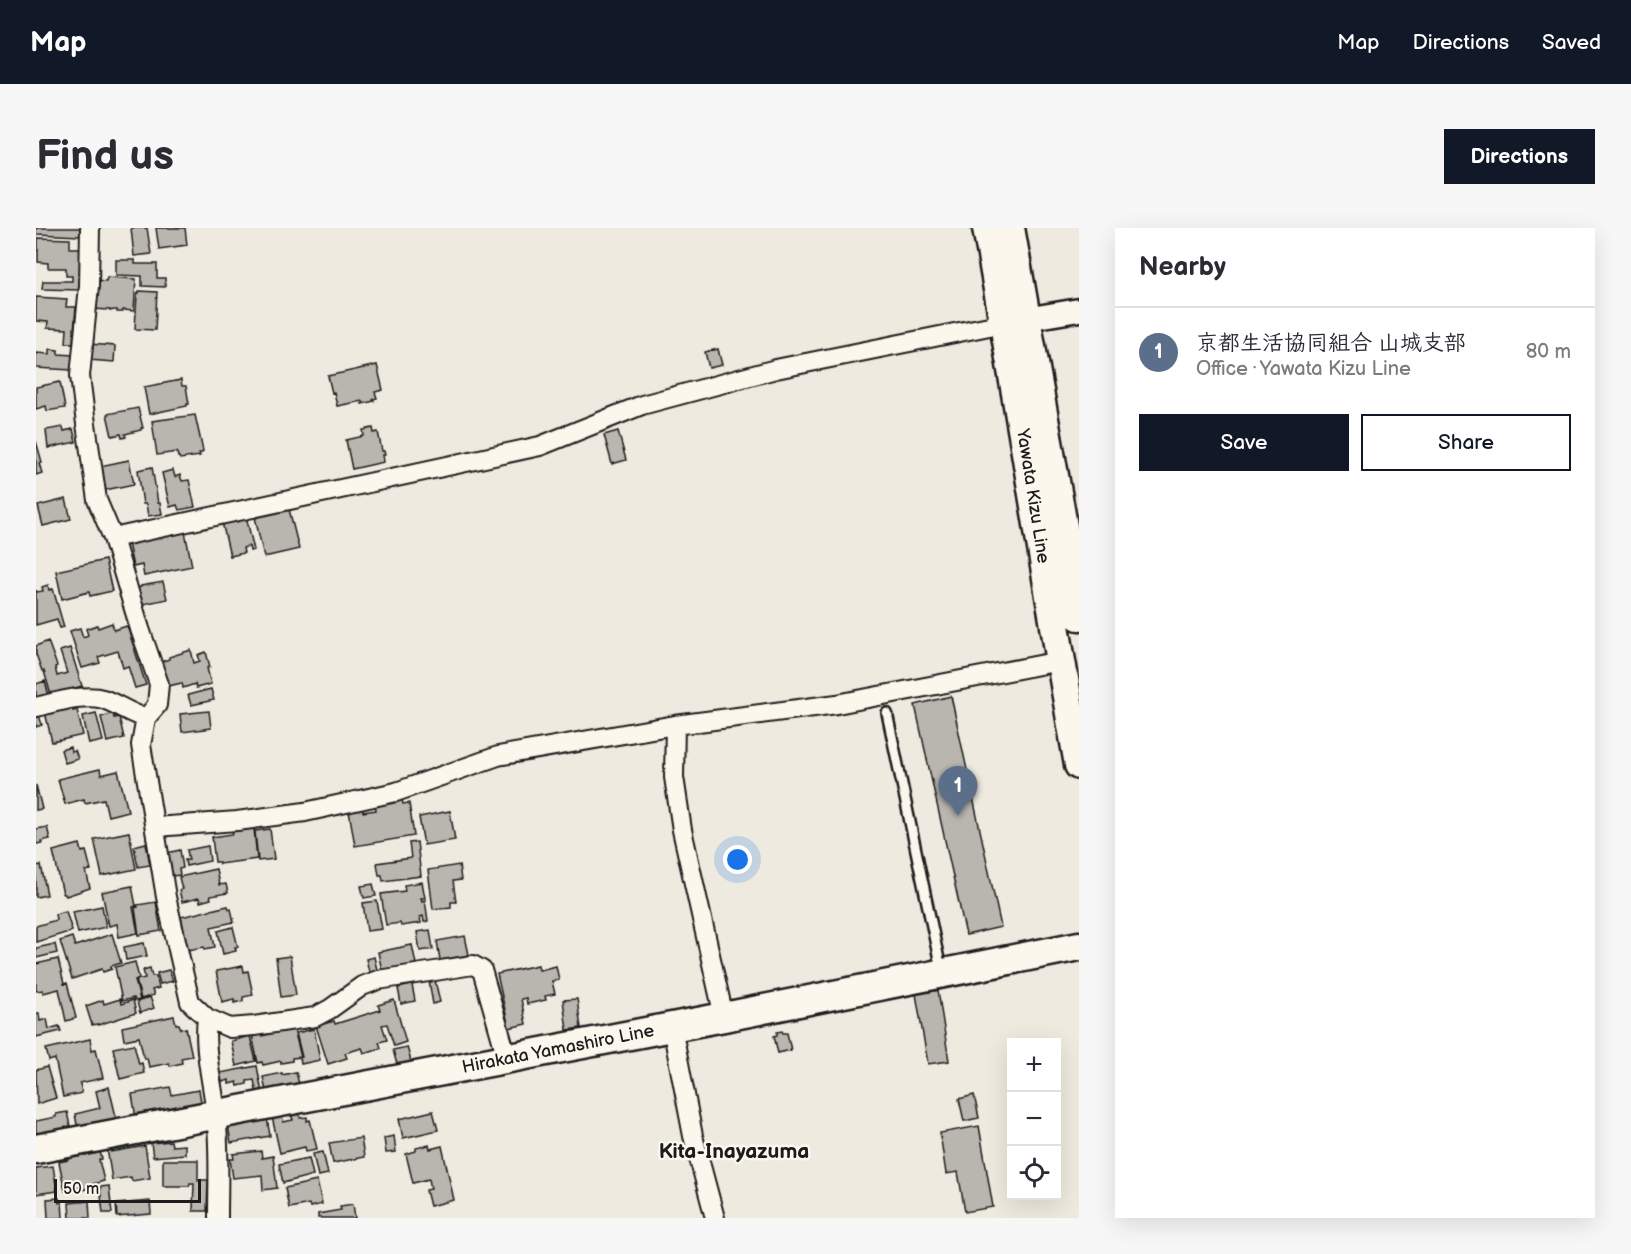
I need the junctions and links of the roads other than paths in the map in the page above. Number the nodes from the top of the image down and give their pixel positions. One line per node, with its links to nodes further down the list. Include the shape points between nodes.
1 (90, 228): 6 (street, via 80,376 97,500)
2 (987, 228): 5 (main road, Yawata Kizu Line)
3 (1010, 228): 5 (main road, Yawata Kizu Line)
4 (1079, 310): 5 (street)
5 (1015, 321): 6 (street, via 776,369 642,405 540,446); 7 (main road, Yawata Kizu Line); 8 (main road, Yawata Kizu Line)
6 (113, 538): 11 (street, via 159,684 156,705)
7 (1079, 616)
8 (1060, 661): 12 (street, via 837,704); 13 (main road, Yawata Kizu Line)
9 (36, 707): 11 (street, via 102,698)
10 (887, 713): 16 (lane)
11 (146, 718): 14 (street, via 141,745)
12 (675, 725): 14 (street, via 498,756 396,792 305,812); 17 (street, via 674,777 682,830)
13 (1079, 765)
14 (155, 827): 18 (street, via 189,1002)
15 (1079, 946): 16 (main road, Hirakata Yamashiro Line)
16 (942, 974): 17 (main road, Hirakata Yamashiro Line)
17 (724, 1017): 19 (main road, Hirakata Yamashiro Line)
18 (207, 1018): 20 (street, via 230,1028 315,1017 378,980 473,965 482,970); 21 (street, via 205,1034)
19 (672, 1027): 20 (main road, Hirakata Yamashiro Line); 24 (street, via 693,1136)
20 (507, 1058): 21 (main road, Hirakata Yamashiro Line)
21 (216, 1115): 22 (main road, Hirakata Yamashiro Line); 23 (street)
22 (36, 1149)
23 (218, 1218)
24 (715, 1218)

